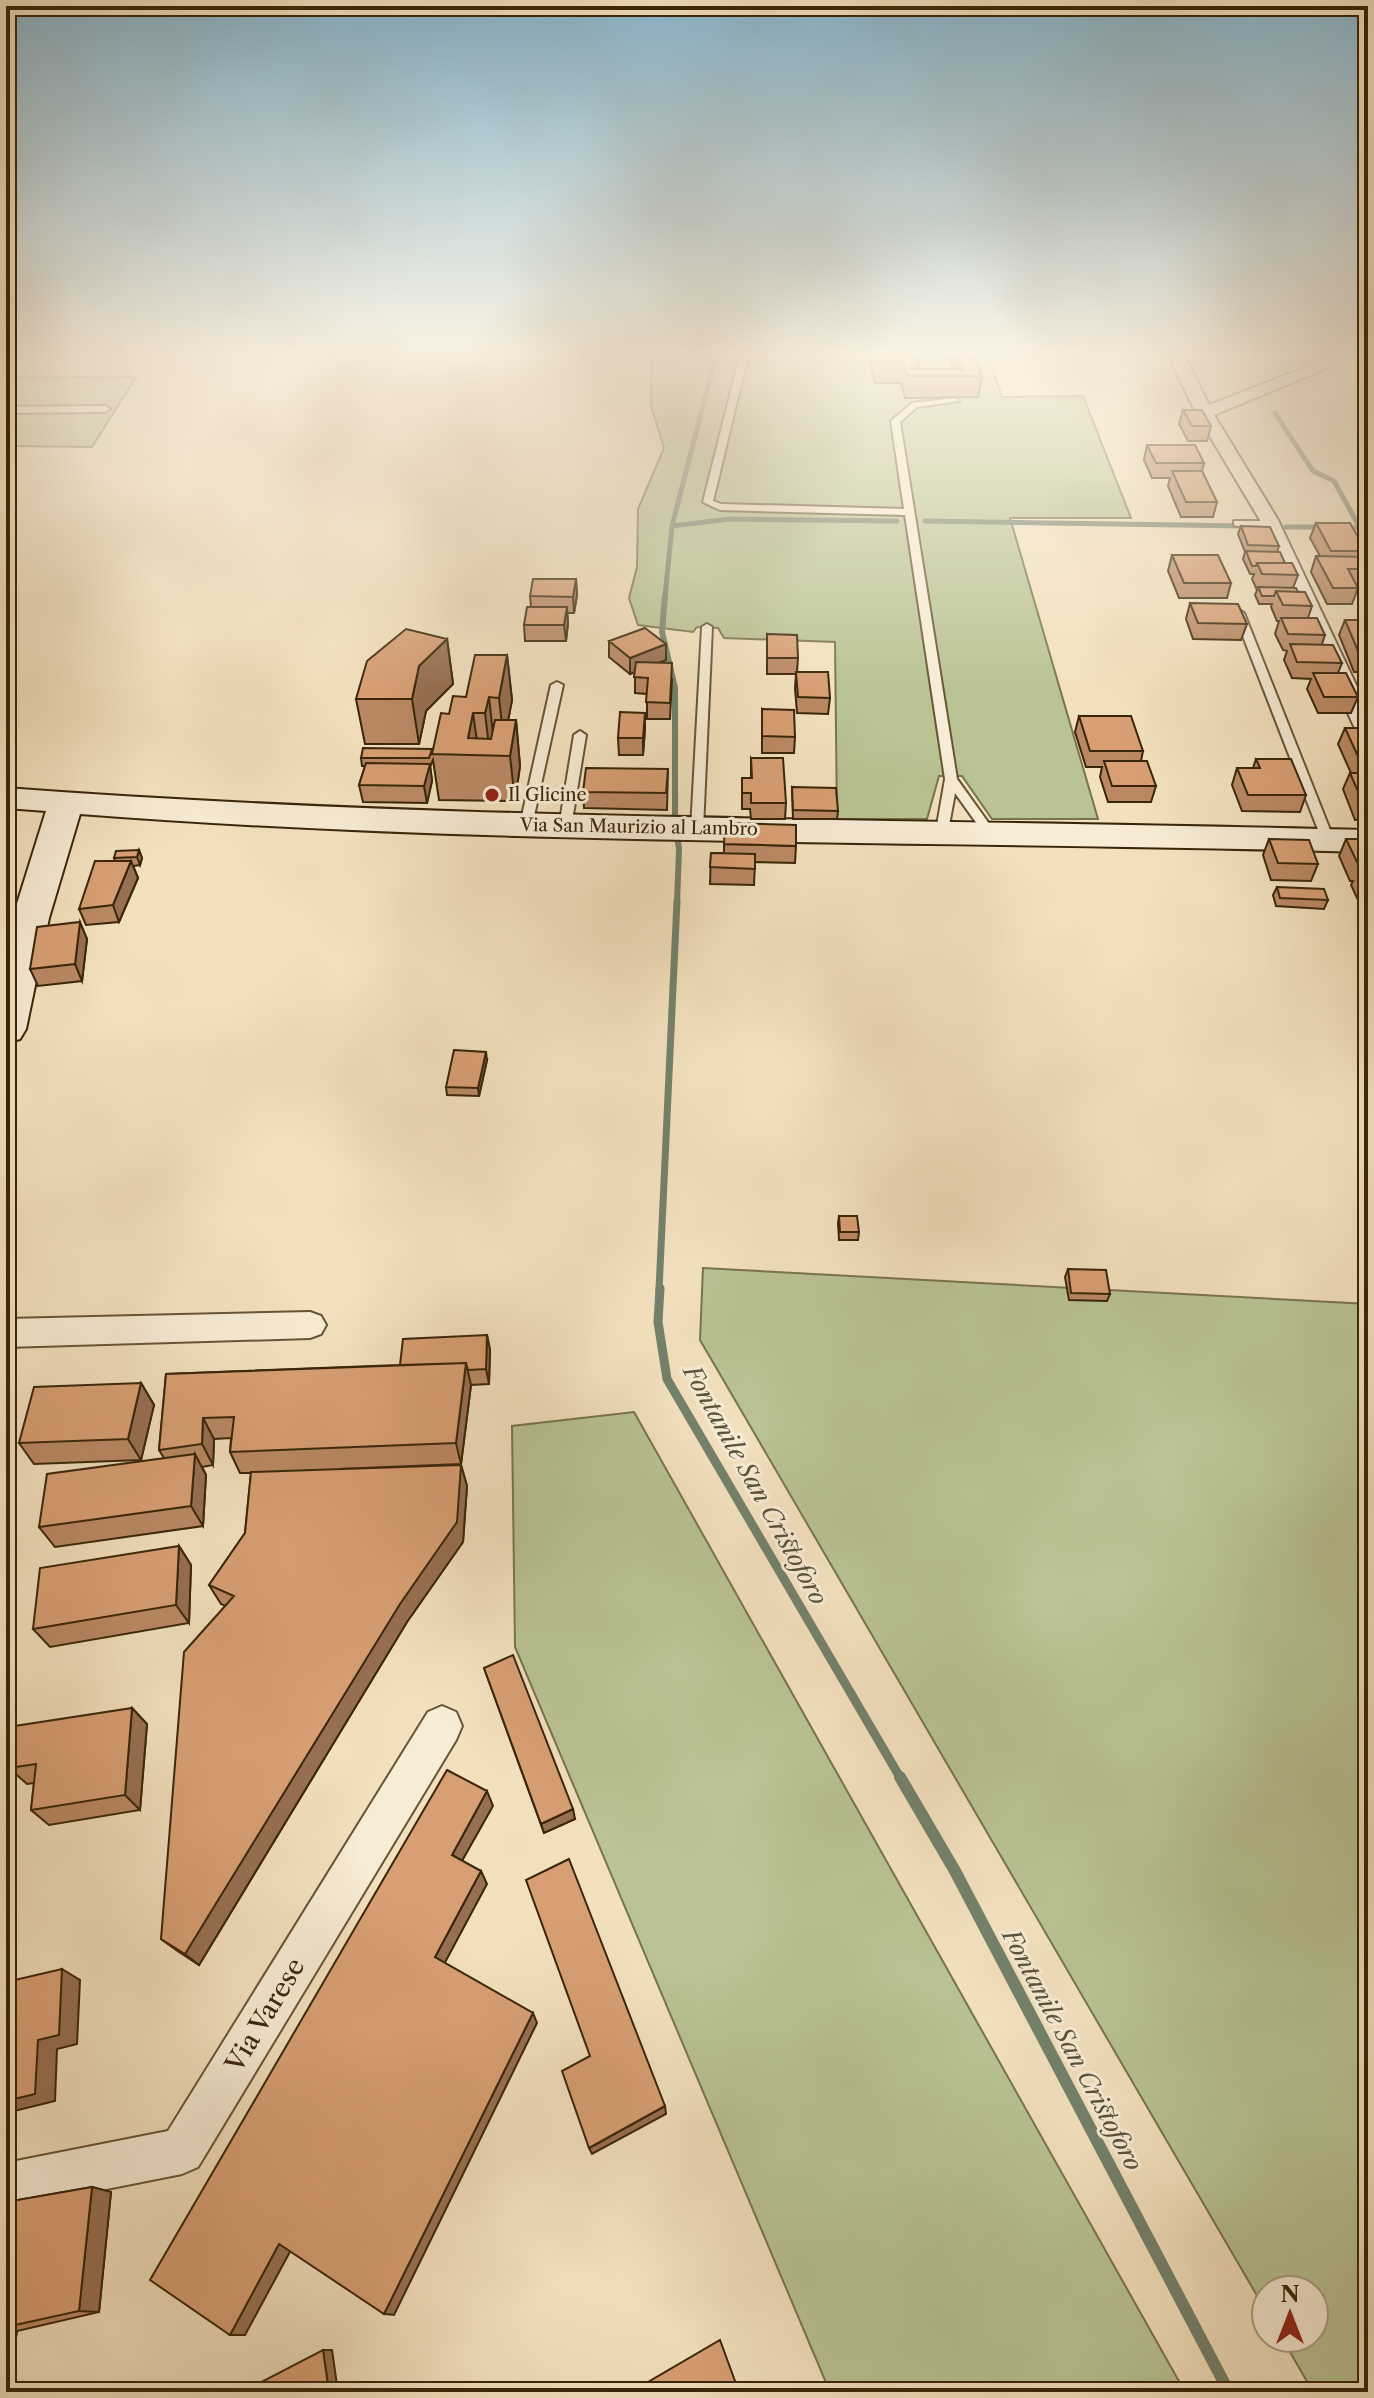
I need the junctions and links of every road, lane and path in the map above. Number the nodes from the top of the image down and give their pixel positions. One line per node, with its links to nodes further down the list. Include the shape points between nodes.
1 (717, 467): 4 (lane, via 708,502 720,507)
2 (903, 467): 4 (lane)
3 (1237, 467): 6 (street)
4 (910, 512): 13 (lane)
5 (1237, 523): 6 (lane)
6 (1271, 524): 10 (street)
7 (1239, 613): 23 (lane)
8 (707, 627): 20 (lane)
9 (557, 685): 18 (lane)
10 (1368, 733)
11 (580, 735): 12 (lane)
12 (573, 779): 14 (lane); 19 (lane)
13 (951, 779): 21 (lane); 22 (lane)
14 (588, 780)
15 (6, 798): 16 (main road, Via San Maurizio al Lambro)
16 (64, 804): 17 (main road, Via San Maurizio al Lambro); 25 (main road, via 64,819)
17 (122, 808): 18 (main road, Via San Maurizio al Lambro); 25 (main road)
18 (526, 825): 19 (main road, Via San Maurizio al Lambro)
19 (565, 827): 20 (main road, Via San Maurizio al Lambro)
20 (682, 829): 21 (main road, Via San Maurizio al Lambro)
21 (942, 831): 22 (main road, Via San Maurizio al Lambro)
22 (989, 832): 23 (main road, Via San Maurizio al Lambro)
23 (1328, 840): 24 (main road, Via San Maurizio al Lambro)
24 (1368, 841)
25 (36, 898): 26 (main road)
26 (6, 1029)
27 (310, 1325): 28 (street)
28 (6, 1333)
29 (442, 1726): 30 (street, Via Varese, via 182,2151)
30 (6, 2186)

